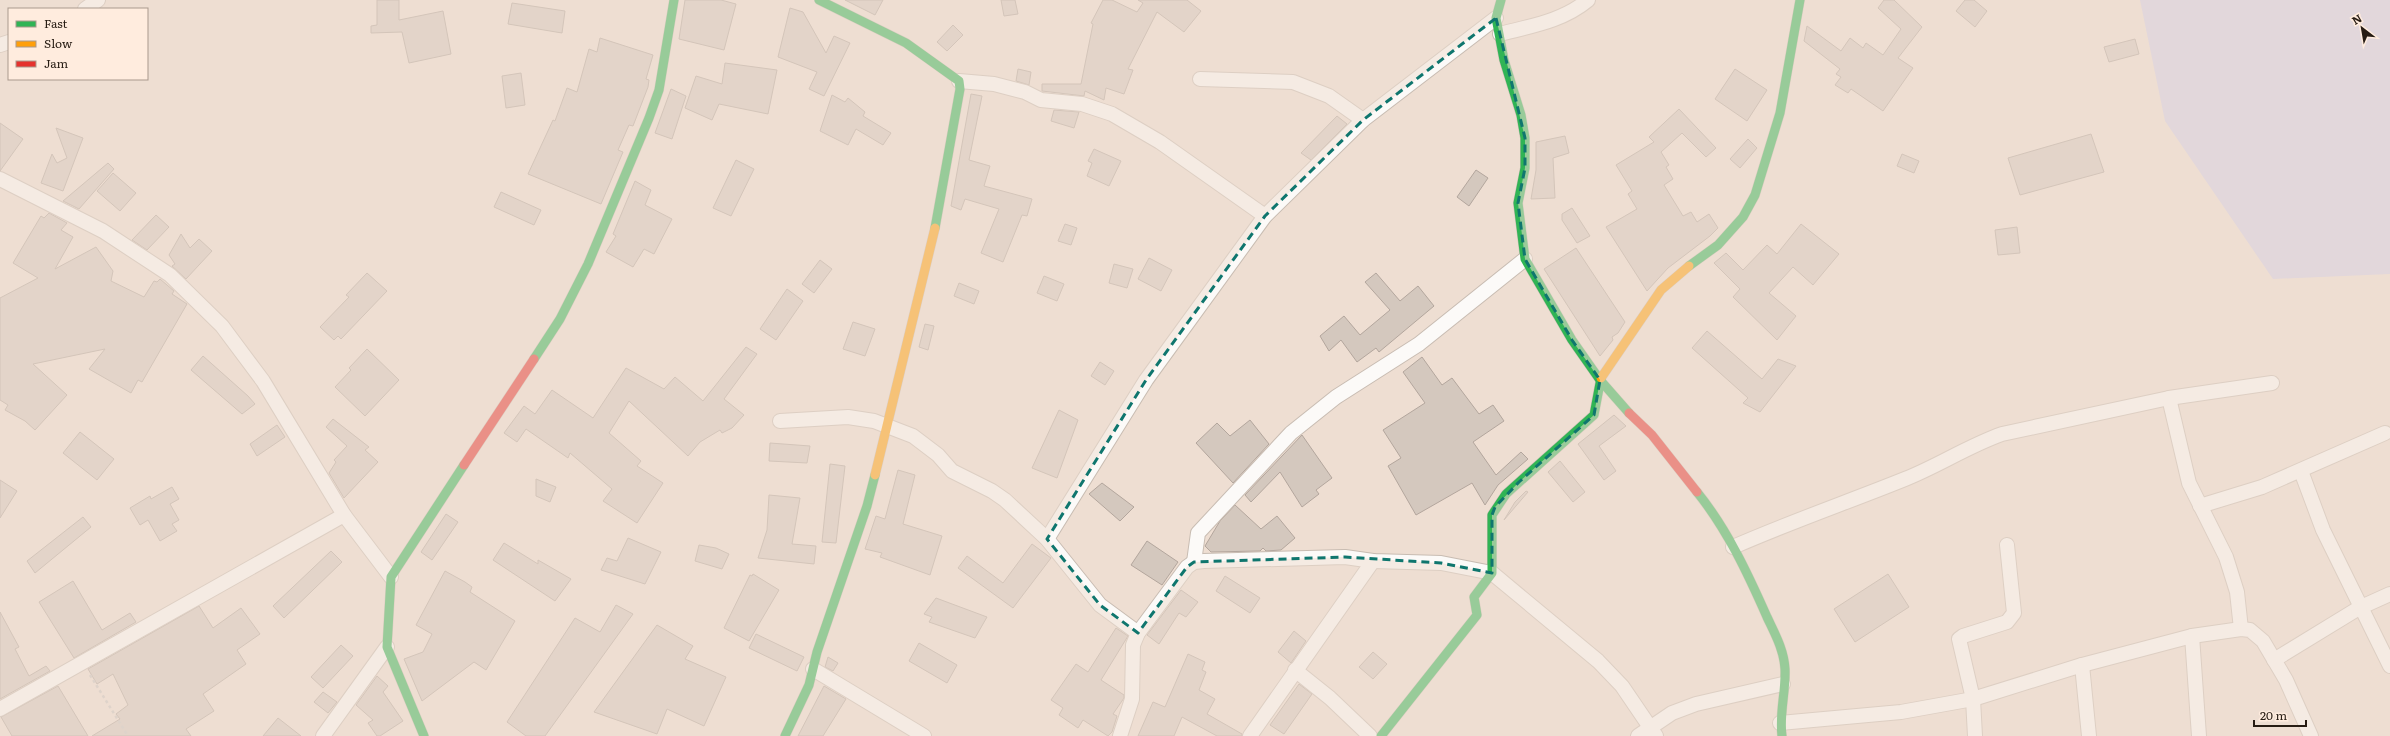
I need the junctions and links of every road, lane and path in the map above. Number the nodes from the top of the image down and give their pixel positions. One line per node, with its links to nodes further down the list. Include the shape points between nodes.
1 (98, 0): 7 (street)
2 (674, 0): 31 (street, via 659,90 588,264 560,319)
3 (822, 0): 11 (street, via 906,43)
4 (1500, 0): 8 (street)
5 (1588, 0): 9 (street, via 1553,21)
6 (1800, 0): 16 (street, via 1780,113 1755,195 1732,232 1661,290)
7 (86, 8)
8 (1496, 18): 9 (street); 12 (street)
9 (1500, 34): 15 (street, via 1504,60 1521,115 1525,138 1525,168 1518,203)
10 (1200, 79): 12 (street, via 1293,82 1329,96)
11 (959, 81): 14 (street, via 994,84 1026,92 1041,100 1082,104 1112,114 1160,142); 20 (street, via 960,89 931,251)
12 (1363, 120): 14 (street)
13 (0, 179): 24 (street, via 102,231 170,275 222,326 263,381)
14 (1265, 216): 25 (street, via 1146,380)
15 (1525, 260): 16 (street, via 1572,340); 29 (street, via 1419,344 1336,396 1291,433 1198,533)
16 (1600, 380): 27 (street, via 1622,407 1652,435 1710,508); 30 (street, via 1594,415 1495,507 1492,516)
17 (2272, 383): 18 (street)
18 (2168, 398): 23 (street, via 2189,483); 27 (street, via 1994,436 1907,478 1792,521)
19 (780, 421): 20 (street, via 848,417)
20 (886, 425): 25 (street, via 913,436 938,455 952,471 992,491); 42 (street, via 867,506)
21 (2385, 432): 22 (street)
22 (2301, 471): 23 (street, via 2262,487); 33 (street, via 2323,530)
23 (2200, 506): 34 (street, via 2226,557 2237,592)
24 (344, 514): 31 (street); 39 (street)
25 (1047, 539): 35 (street, via 1100,605)
26 (2008, 545): 45 (street, via 2014,613 2007,622 1959,639)
27 (1733, 548): 44 (street, via 1782,650 1785,669)
28 (1373, 561): 29 (street, via 1346,557); 30 (street, via 1441,563); 43 (street)
29 (1194, 562): 35 (street, via 1187,567)
30 (1492, 574): 48 (street, via 1598,661 1622,686); 57 (street, via 1474,597 1477,615)
31 (391, 577): 37 (street)
32 (2390, 594): 33 (street)
33 (2359, 608): 38 (street); 41 (street)
34 (2241, 629): 36 (street); 38 (street, via 2250,630 2263,641)
35 (1138, 634): 54 (street, via 1133,645 1132,699)
36 (2192, 636): 40 (street); 61 (street)
37 (387, 647): 50 (street); 51 (street)
38 (2274, 660): 62 (street)
39 (82, 663): 46 (street); 49 (path)
40 (2082, 665): 45 (street); 60 (street)
41 (2390, 666)
42 (813, 669): 52 (street); 53 (street)
43 (1295, 670): 55 (street); 56 (street, via 1330,698)
44 (1783, 684): 47 (street); 48 (street, via 1696,704 1672,713)
45 (1972, 699): 47 (street); 59 (street)
46 (0, 709)
47 (1781, 729)
48 (1653, 731): 58 (street)
49 (128, 736)
50 (323, 736)
51 (424, 736)
52 (785, 736)
53 (924, 736)
54 (1120, 736)
55 (1250, 736)
56 (1370, 736)
57 (1381, 736)
58 (1638, 736)
59 (1975, 736)
60 (2089, 736)
61 (2199, 736)
62 (2311, 736)

